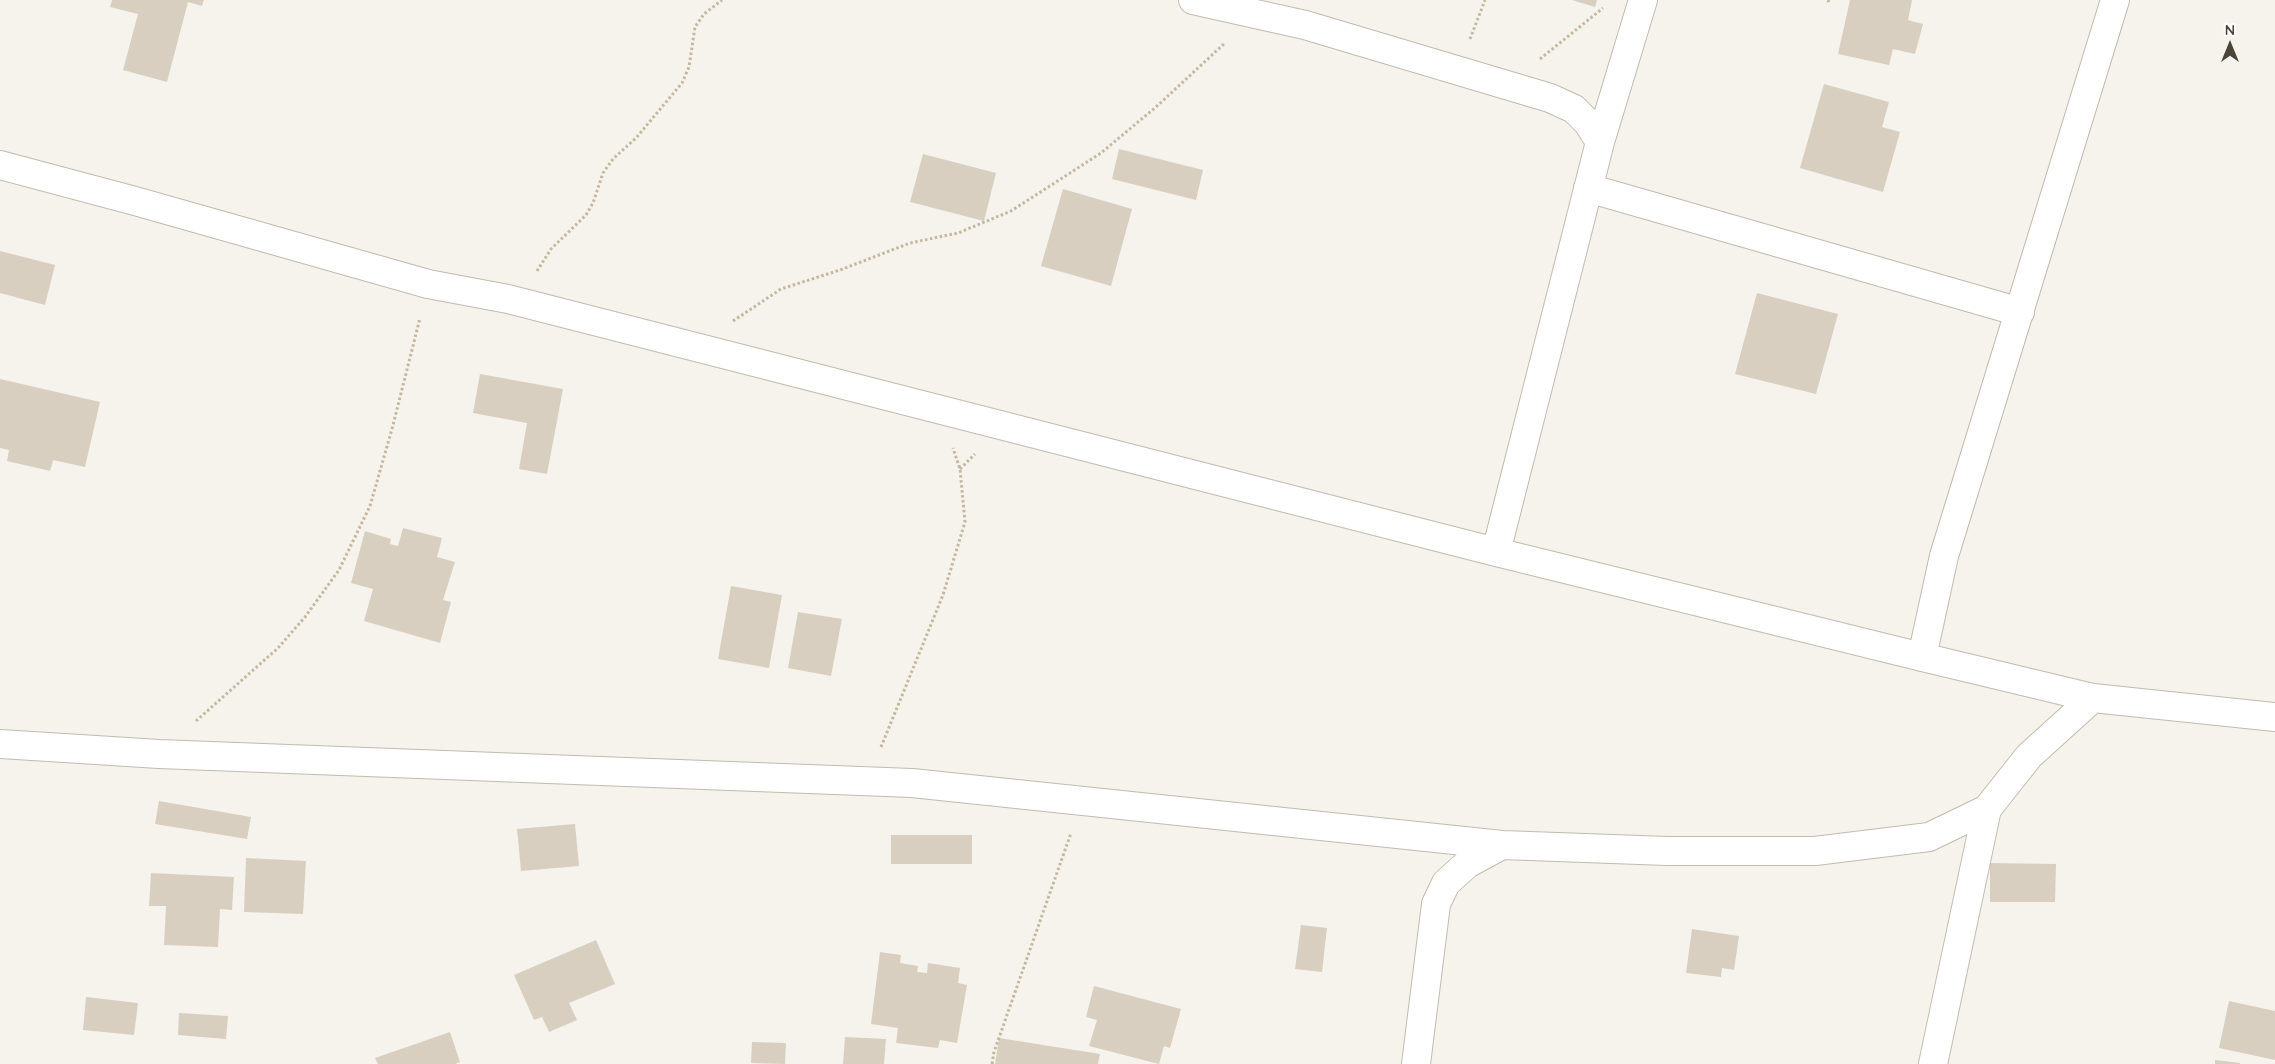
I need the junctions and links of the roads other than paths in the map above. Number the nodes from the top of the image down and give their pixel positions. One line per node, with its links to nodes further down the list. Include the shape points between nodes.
1 (1193, 0): 4 (street, via 1305,26 1550,98 1574,109)
2 (1643, 0): 4 (street)
3 (2115, 0): 7 (street)
4 (1600, 142): 6 (street)
5 (0, 165): 8 (street, via 428,284 508,299)
6 (1588, 188): 7 (street); 8 (street)
7 (2020, 312): 9 (street, via 1944,556)
8 (1496, 552): 9 (street)
9 (1922, 657): 10 (street)
10 (2093, 698): 11 (street); 13 (street, via 2029,756)
11 (2275, 717)
12 (0, 744): 14 (street, via 158,754 912,783)
13 (1987, 809): 14 (street, via 1928,836 1815,851 1667,851); 16 (street)
14 (1502, 845): 15 (street, via 1467,864 1446,884 1436,904)
15 (1416, 1064)
16 (1933, 1064)

